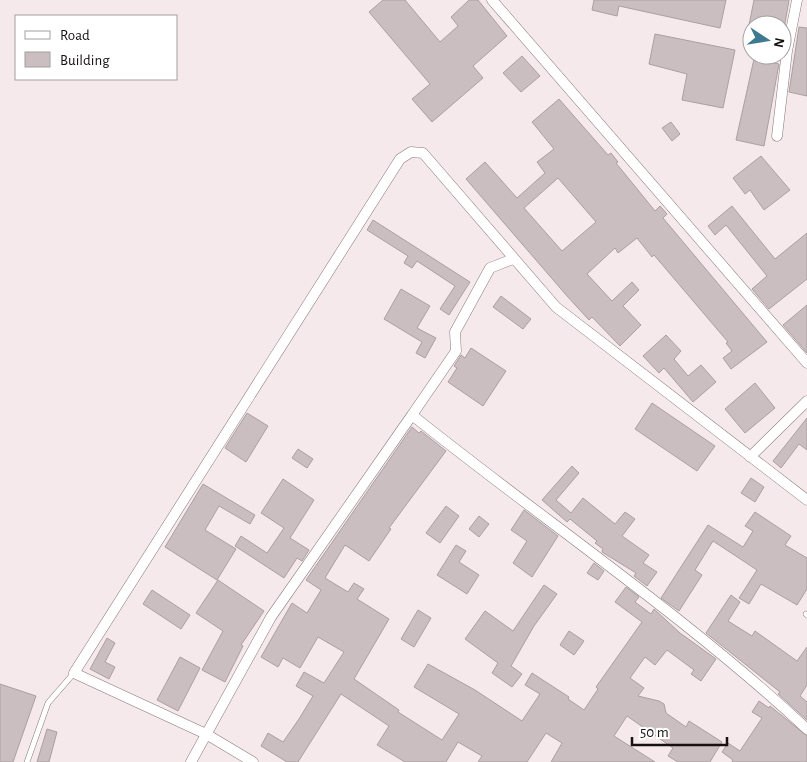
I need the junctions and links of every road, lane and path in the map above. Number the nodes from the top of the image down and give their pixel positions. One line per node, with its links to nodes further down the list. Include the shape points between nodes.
1 (492, 0): 5 (street)
2 (797, 0): 3 (street)
3 (777, 136)
4 (513, 259): 7 (street, via 490,268 455,332 456,351); 8 (street, via 556,307); 10 (street, via 424,153 411,152 400,159)
5 (807, 363)
6 (807, 401): 8 (street)
7 (412, 415): 11 (street, via 618,571 766,691); 12 (street, via 271,617)
8 (750, 457): 9 (street)
9 (807, 500)
10 (74, 673): 12 (street); 13 (lane, via 48,703)
11 (807, 729)
12 (206, 734): 14 (street); 15 (street)
13 (27, 762)
14 (191, 762)
15 (253, 762)

